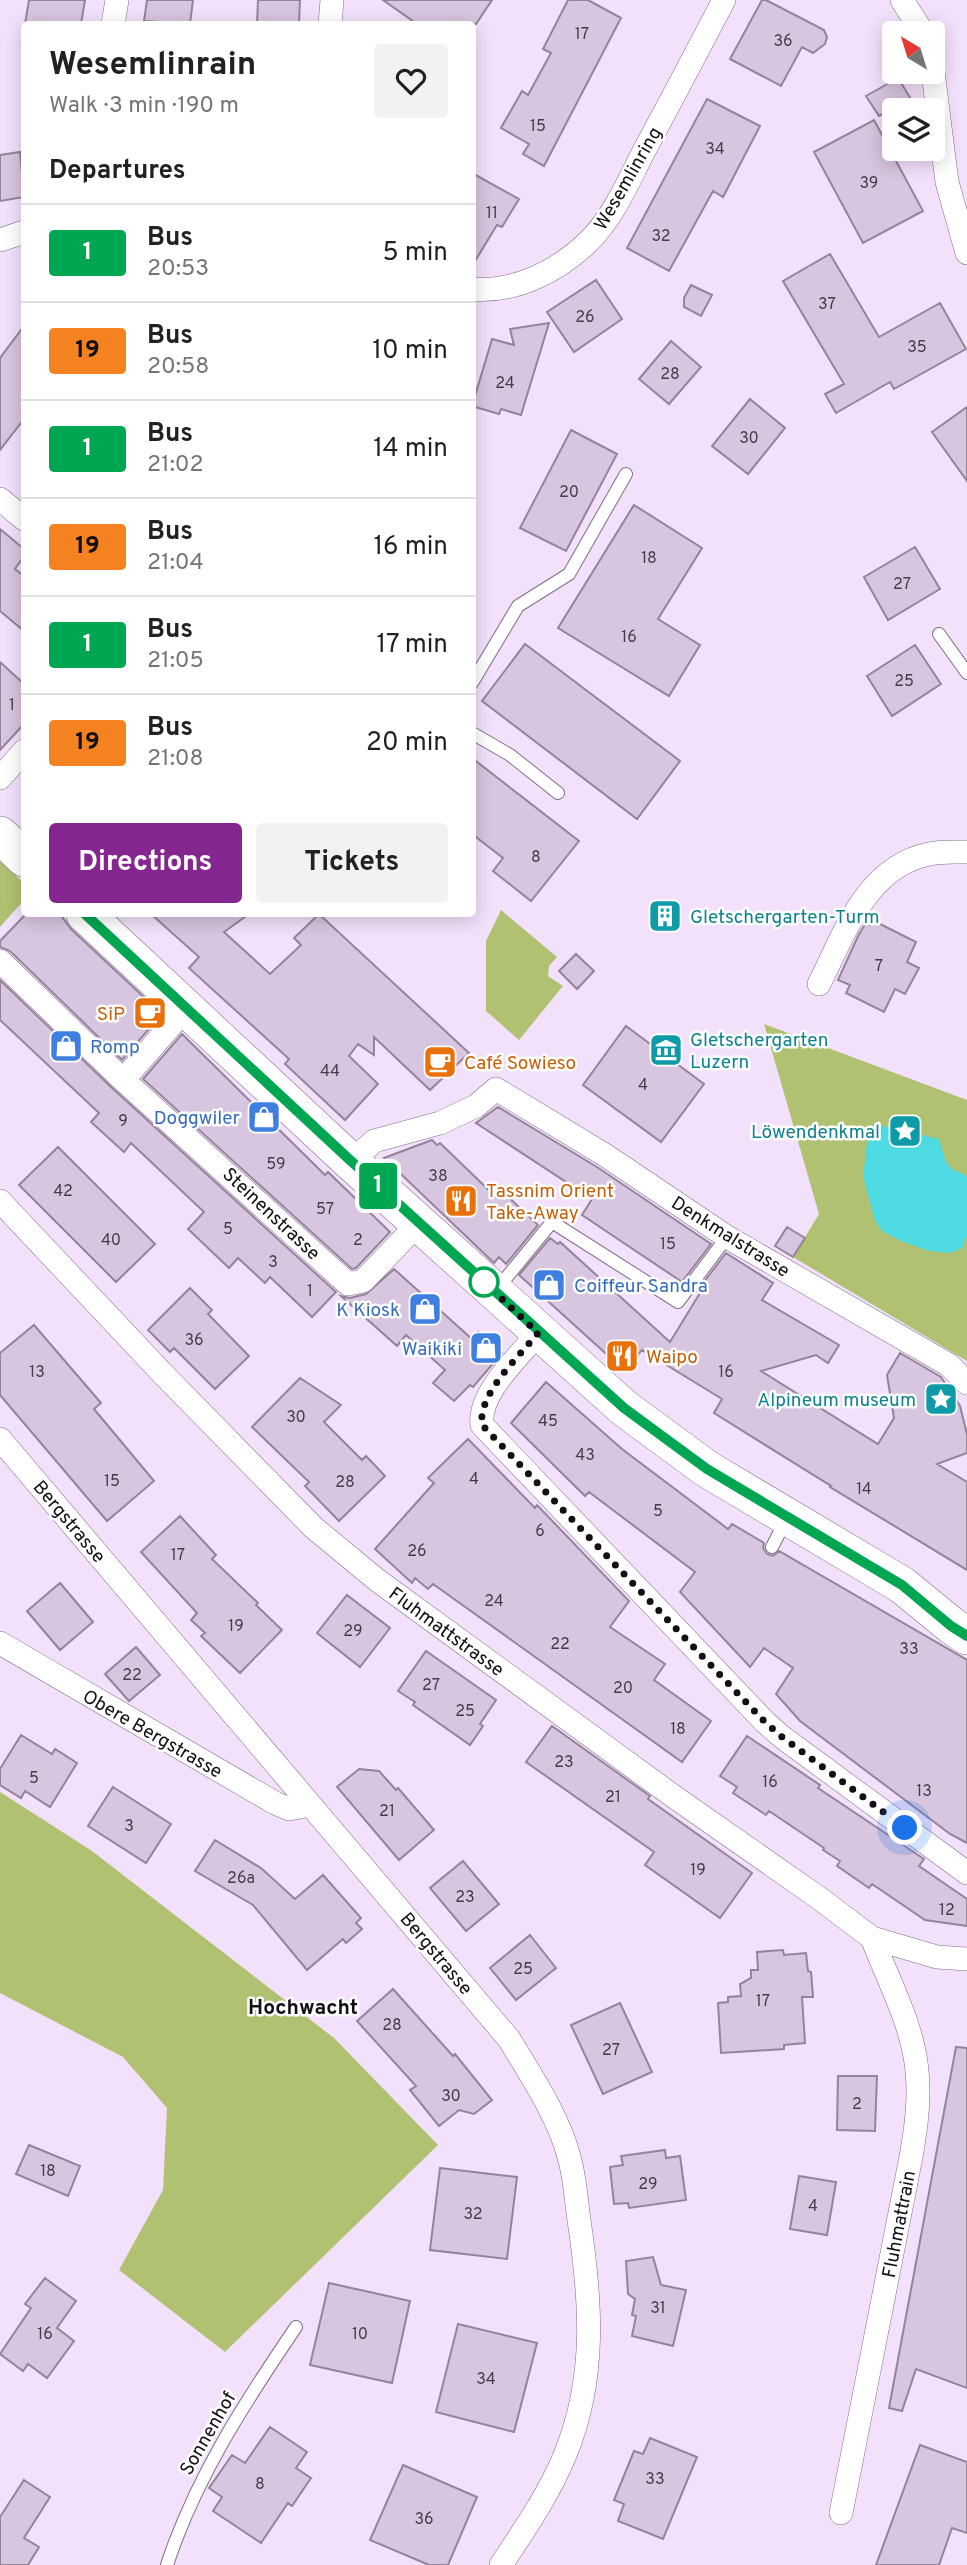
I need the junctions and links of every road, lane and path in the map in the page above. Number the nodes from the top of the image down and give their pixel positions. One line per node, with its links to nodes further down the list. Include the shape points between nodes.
1 (117, 0): 5 (street)
2 (332, 0): 6 (street)
3 (724, 0): 10 (street, Wesemlinring, via 614,208 589,241 545,273 522,283)
4 (902, 0): 7 (street)
5 (114, 21)
6 (330, 21)
7 (915, 21)
8 (935, 84): 9 (street, via 947,182)
9 (967, 253)
10 (476, 289)
11 (626, 474): 16 (lane, via 569,574 519,606)
12 (0, 499): 13 (street)
13 (21, 516)
14 (939, 634): 15 (lane)
15 (967, 673)
16 (476, 676)
17 (476, 735): 20 (lane)
18 (21, 754): 19 (street)
19 (0, 778)
20 (558, 793)
21 (0, 835): 23 (main road)
22 (967, 852): 26 (street, via 930,853 881,877 863,897)
23 (21, 855)
24 (88, 917): 27 (main road)
25 (0, 961): 28 (street, Steinenstrasse)
26 (819, 984)
27 (187, 1007): 28 (street); 29 (main road)
28 (125, 1078): 31 (street, Steinenstrasse, via 348,1284 363,1282)
29 (351, 1161): 31 (main road); 32 (street, Denkmalstrasse, via 374,1141 440,1123 476,1106 495,1089 605,1155)
30 (0, 1201): 43 (street, Fluhmattstrasse, via 314,1528 368,1573)
31 (419, 1223): 33 (main road)
32 (727, 1237): 33 (lane, via 678,1302 552,1222); 35 (street, Denkmalstrasse, via 949,1365)
33 (495, 1292): 34 (main road)
34 (538, 1333): 37 (main road, via 779,1532); 42 (street, via 486,1397 480,1412 482,1425 765,1722)
35 (967, 1383)
36 (0, 1439): 41 (street, Bergstrasse)
37 (902, 1585): 38 (main road); 39 (main road)
38 (967, 1608)
39 (967, 1636)
40 (0, 1643): 41 (street, Obere Bergstrasse, via 275,1804 289,1809)
41 (310, 1805): 48 (street, Bergstrasse, via 509,2039 545,2100 569,2156 586,2266 590,2349 581,2404 565,2455)
42 (967, 1873)
43 (872, 1938): 44 (street, Fluhmattstrasse, via 937,1957); 46 (street, Fluhmattrain, via 918,2069 918,2110)
44 (967, 1959)
45 (296, 2327): 47 (lane, Sonnenhof, via 194,2494)
46 (841, 2513)
47 (167, 2565)
48 (501, 2565)

